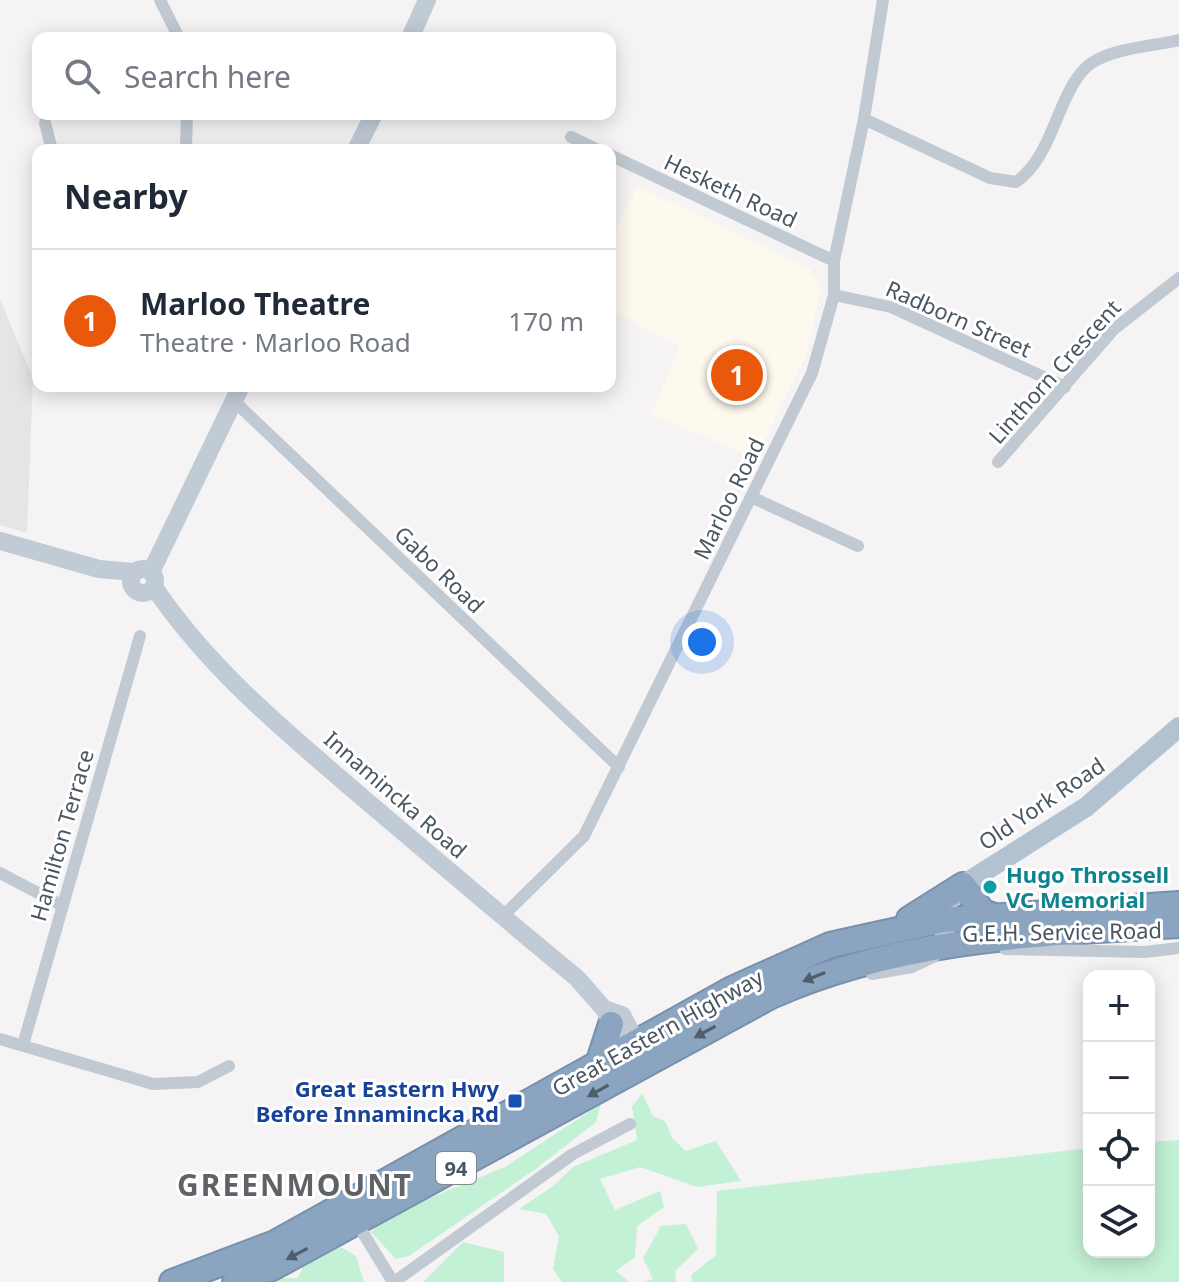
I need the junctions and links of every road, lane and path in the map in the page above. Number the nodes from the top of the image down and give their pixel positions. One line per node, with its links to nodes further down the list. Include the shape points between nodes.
1 (160, 0): 4 (street)
2 (427, 0): 5 (main road)
3 (883, 0): 7 (street, Marloo Road)
4 (176, 32)
5 (413, 32)
6 (1179, 40): 7 (street, via 1093,62 1077,79 1036,163 1016,182 990,178)
7 (864, 119): 17 (street, Marloo Road)
8 (187, 120): 13 (street)
9 (371, 120): 14 (main road)
10 (45, 123): 12 (street)
11 (571, 137): 15 (street)
12 (50, 144)
13 (186, 144)
14 (359, 144)
15 (586, 144)
16 (616, 158): 17 (street, Hesketh Road)
17 (834, 261): 19 (street, Marloo Road)
18 (1179, 278): 20 (street, Linthorn Crescent, via 1132,312)
19 (834, 295): 20 (street, Radborn Street, via 891,307); 23 (street, Marloo Road, via 812,373)
20 (1065, 387): 22 (street, Linthorn Crescent)
21 (238, 393): 26 (main road); 29 (street, Gabo Road)
22 (998, 462)
23 (751, 497): 25 (street); 29 (street, Marloo Road)
24 (0, 541): 26 (main road, Innamincka Road, via 99,569)
25 (858, 546)
26 (146, 576): 35 (main road, Innamincka Road, via 158,606 165,607 213,664)
27 (140, 636): 33 (street, Hamilton Terrace)
28 (1179, 727): 31 (main road, Old York Road, via 1086,807)
29 (619, 767): 35 (street, Marloo Road, via 584,836)
30 (0, 873): 33 (street)
31 (963, 885): 34 (highway, via 983,912); 37 (main road, via 965,898); 38 (highway, via 917,917)
32 (1179, 904): 34 (highway, Great Eastern Highway / 94)
33 (61, 905): 44 (street, Hamilton Terrace)
34 (994, 916): 37 (highway, Great Eastern Highway / 94)
35 (502, 917): 42 (main road, Innamincka Road, via 577,978)
36 (1179, 925): 37 (highway, Great Eastern Highway / 94)
37 (952, 932): 38 (highway, Great Eastern Highway / 94); 40 (highway, Great Eastern Highway / 94)
38 (876, 933): 40 (street); 42 (highway, Great Eastern Highway / 94, via 791,960)
39 (1179, 948): 40 (street, G.E.H. Service Road, via 1009,948 954,952 912,967)
40 (880, 965): 41 (street, G.E.H. Service Road); 46 (highway, Great Eastern Highway / 94, one-way to 46, via 838,968 771,996)
41 (854, 978)
42 (627, 1029): 46 (main road, Innamincka Road); 48 (highway, Great Eastern Highway / 94, via 598,1064)
43 (0, 1039): 44 (street)
44 (23, 1045): 45 (street, via 153,1084 198,1082)
45 (229, 1066)
46 (645, 1066): 48 (highway, Great Eastern Highway / 94, one-way to 48)
47 (630, 1124): 51 (street, via 573,1154)
48 (351, 1214): 49 (highway, Great Eastern Highway / 94); 50 (highway, Great Eastern Highway / 94, one-way to 50, via 272,1268); 51 (street)
49 (172, 1282)
50 (235, 1282)
51 (393, 1282)

